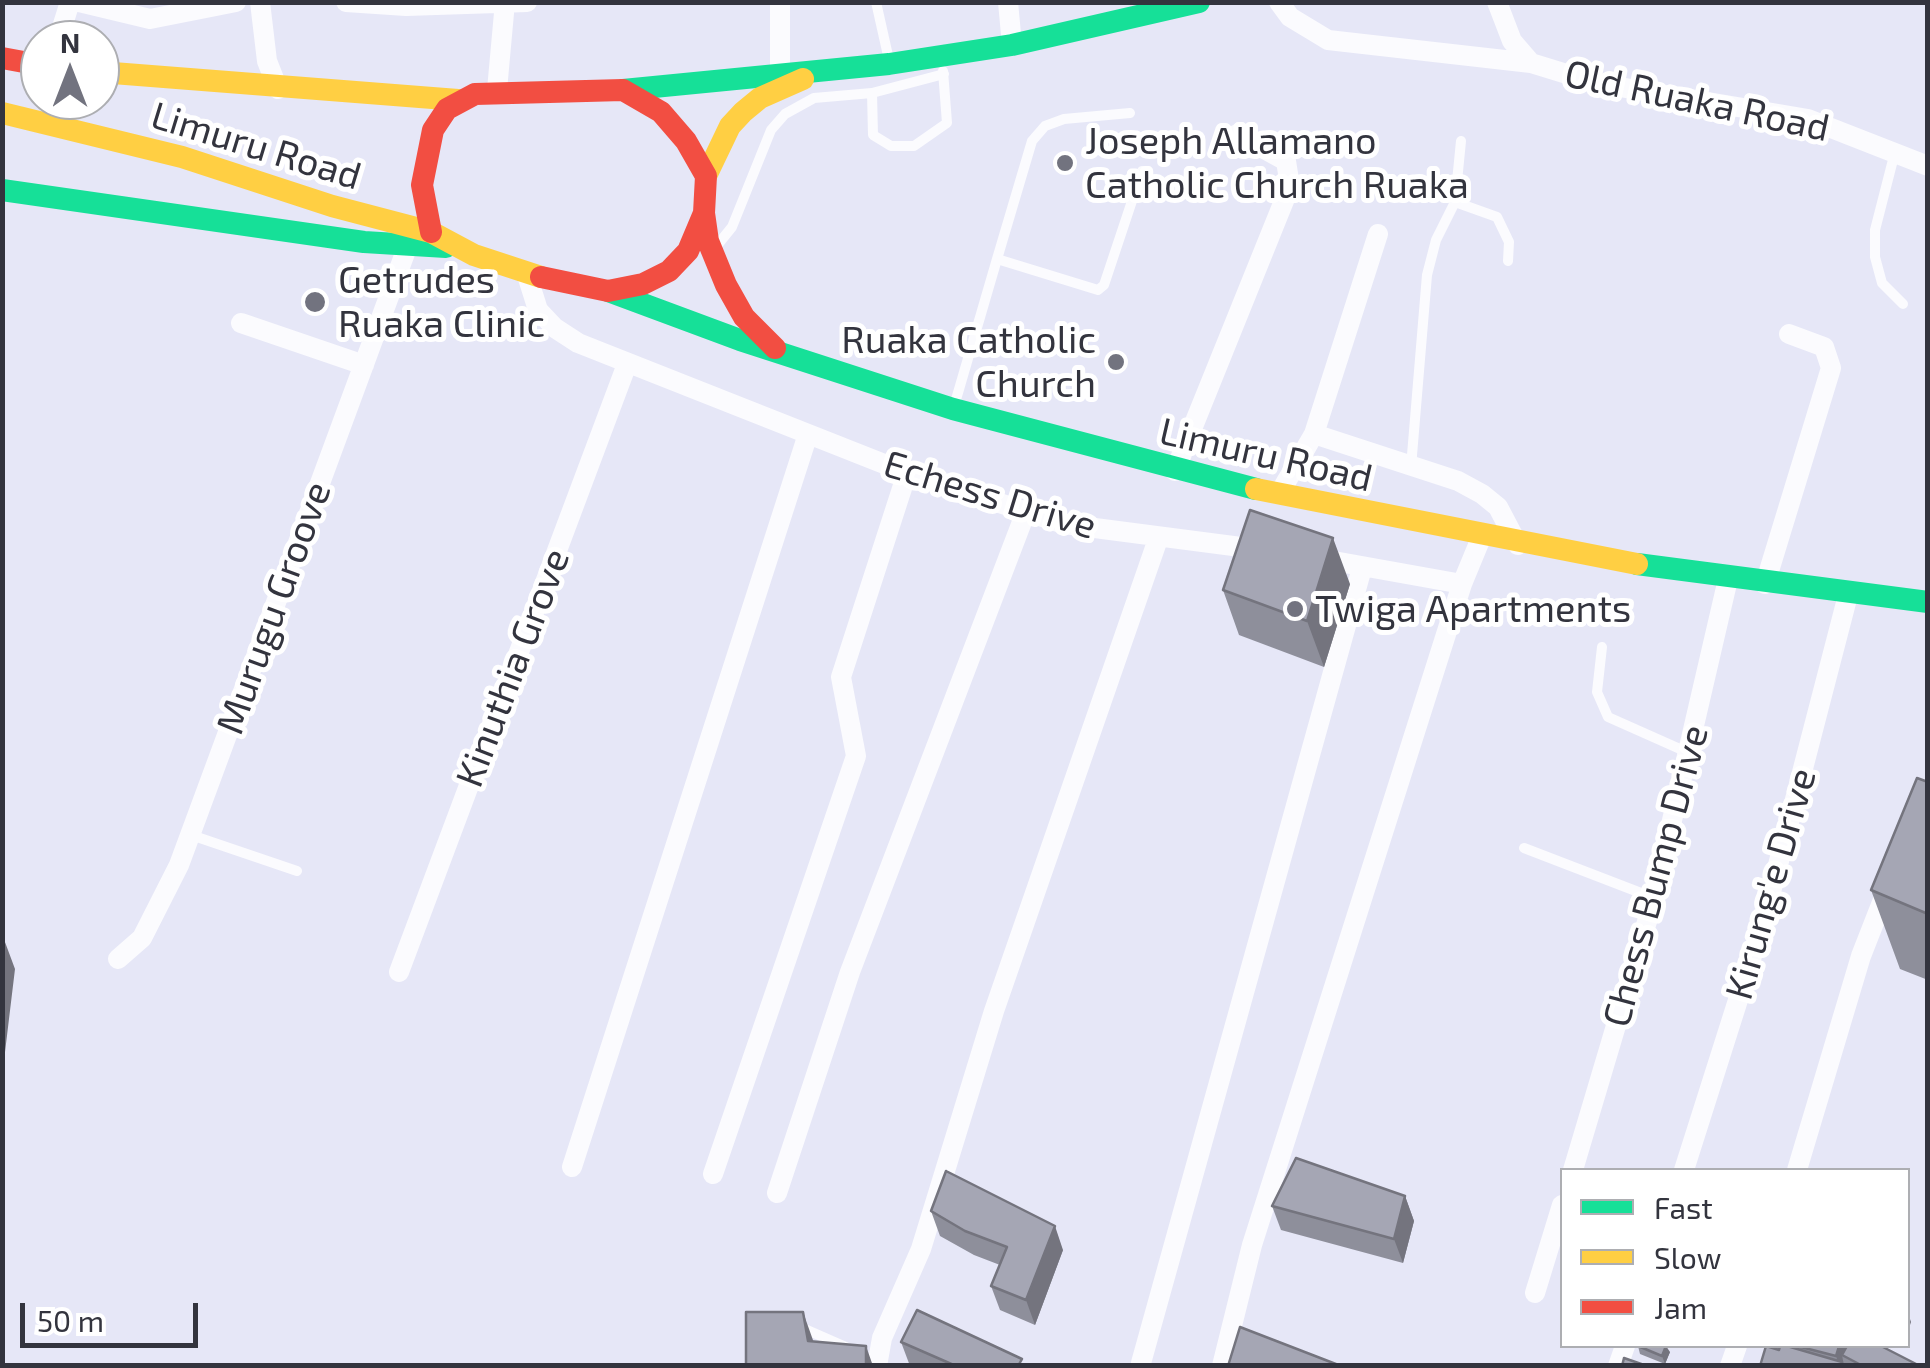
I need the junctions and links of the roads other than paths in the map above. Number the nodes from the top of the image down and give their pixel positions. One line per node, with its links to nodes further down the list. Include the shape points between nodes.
1 (79, 2): 2 (street, via 150,19)
2 (236, 2)
3 (260, 2): 24 (street, via 267,61)
4 (346, 2): 12 (street)
5 (527, 2): 13 (street)
6 (780, 2): 20 (street)
7 (876, 2): 16 (lane)
8 (1008, 2): 15 (street)
9 (1200, 2): 14 (main road)
10 (1279, 2): 17 (street, via 1290,17 1328,40)
11 (1497, 2): 17 (street, Old Ruaka Road, via 1512,41)
12 (407, 4): 13 (street)
13 (505, 4): 25 (street)
14 (1116, 11): 15 (main road)
15 (1012, 45): 18 (main road)
16 (898, 62): 18 (main road); 19 (main road); 23 (lane)
17 (1532, 64): 34 (street, Old Ruaka Road, via 1596,83 1808,120)
18 (942, 65): 23 (lane); 27 (lane, via 946,122 914,146 891,146 873,135)
19 (843, 69): 21 (main road); 28 (lane)
20 (780, 72): 21 (main road); 26 (main road)
21 (816, 73): 37 (main road, via 743,112)
22 (120, 74): 24 (main road)
23 (908, 84): 27 (lane)
24 (278, 88): 29 (main road)
25 (497, 90): 26 (main road); 29 (main road)
26 (623, 90): 37 (main road, via 661,112)
27 (872, 93): 28 (lane)
28 (837, 97): 45 (lane, via 802,103 770,130 732,226)
29 (458, 100): 41 (main road, via 432,130 426,154 422,185)
30 (2, 113): 41 (main road, Limuru Road, via 182,156)
31 (1130, 113): 46 (lane, via 1045,126 1032,141)
32 (1237, 134): 60 (street, via 1286,161 1290,186)
33 (1462, 140): 39 (lane)
34 (1896, 152): 35 (street, Old Ruaka Road); 50 (lane, via 1875,257 1882,283)
35 (1928, 166)
36 (1142, 172): 46 (lane, via 1098,290)
37 (706, 176): 40 (main road)
38 (2, 190): 43 (main road)
39 (1455, 202): 47 (lane, via 1497,217 1509,242); 59 (lane, via 1427,276)
40 (704, 213): 45 (main road); 49 (main road, via 688,251 669,271)
41 (431, 232): 44 (main road)
42 (1378, 234): 58 (street)
43 (408, 245): 44 (main road); 54 (street, Murugu Groove)
44 (460, 248): 48 (main road)
45 (712, 251): 53 (main road, via 744,316)
46 (997, 259): 56 (lane)
47 (1508, 260)
48 (526, 272): 49 (main road); 55 (street, Echess Drive, via 538,310 554,328)
49 (608, 291): 53 (main road, Limuru Road)
50 (1904, 304)
51 (241, 323): 54 (street)
52 (1788, 334): 70 (street, via 1824,348 1831,368)
53 (775, 348): 56 (main road, Limuru Road)
54 (364, 364): 75 (street, Murugu Groove)
55 (627, 364): 57 (street, Echess Drive); 81 (street, Kinuthia Grove)
56 (953, 409): 60 (main road, Limuru Road)
57 (808, 434): 61 (street, Echess Drive); 82 (street)
58 (1314, 434): 59 (street); 62 (street)
59 (1411, 468): 66 (street, via 1482,494 1498,506)
60 (1175, 470): 62 (main road, Limuru Road)
61 (907, 472): 63 (street, Echess Drive); 86 (street, via 841,677 856,756)
62 (1279, 494): 64 (main road, Limuru Road)
63 (1025, 514): 65 (street, Echess Drive); 87 (street, via 850,972)
64 (1481, 538): 66 (main road, Limuru Road); 69 (street)
65 (1158, 539): 67 (street, Echess Drive); 91 (street, via 994,1012 921,1249)
66 (1518, 545): 68 (main road, Limuru Road)
67 (1362, 568): 69 (street, Echess Drive); 92 (street)
68 (1728, 578): 70 (main road, Limuru Road); 74 (street, Chess Bump Drive)
69 (1462, 584): 93 (street, via 1252,1244)
70 (1765, 584): 71 (main road, Limuru Road)
71 (1848, 595): 72 (main road, Limuru Road); 84 (street, Kirung'e Drive, via 1765,915)
72 (1927, 600)
73 (1602, 647): 74 (lane, via 1597,692 1608,717)
74 (1690, 754): 79 (street, Chess Bump Drive)
75 (191, 835): 78 (lane); 80 (street, Murugu Groove, via 142,938)
76 (1524, 848): 79 (lane)
77 (1894, 870): 85 (street)
78 (297, 871)
79 (1654, 898): 83 (street, Chess Bump Drive)
80 (118, 959)
81 (399, 972)
82 (572, 1167)
83 (1574, 1168)
84 (1685, 1168)
85 (1798, 1168)
86 (713, 1174)
87 (777, 1192)
88 (1560, 1212): 89 (street)
89 (1536, 1293)
90 (784, 1320): 91 (lane)
91 (876, 1363)
92 (1141, 1364)
93 (1222, 1366)

